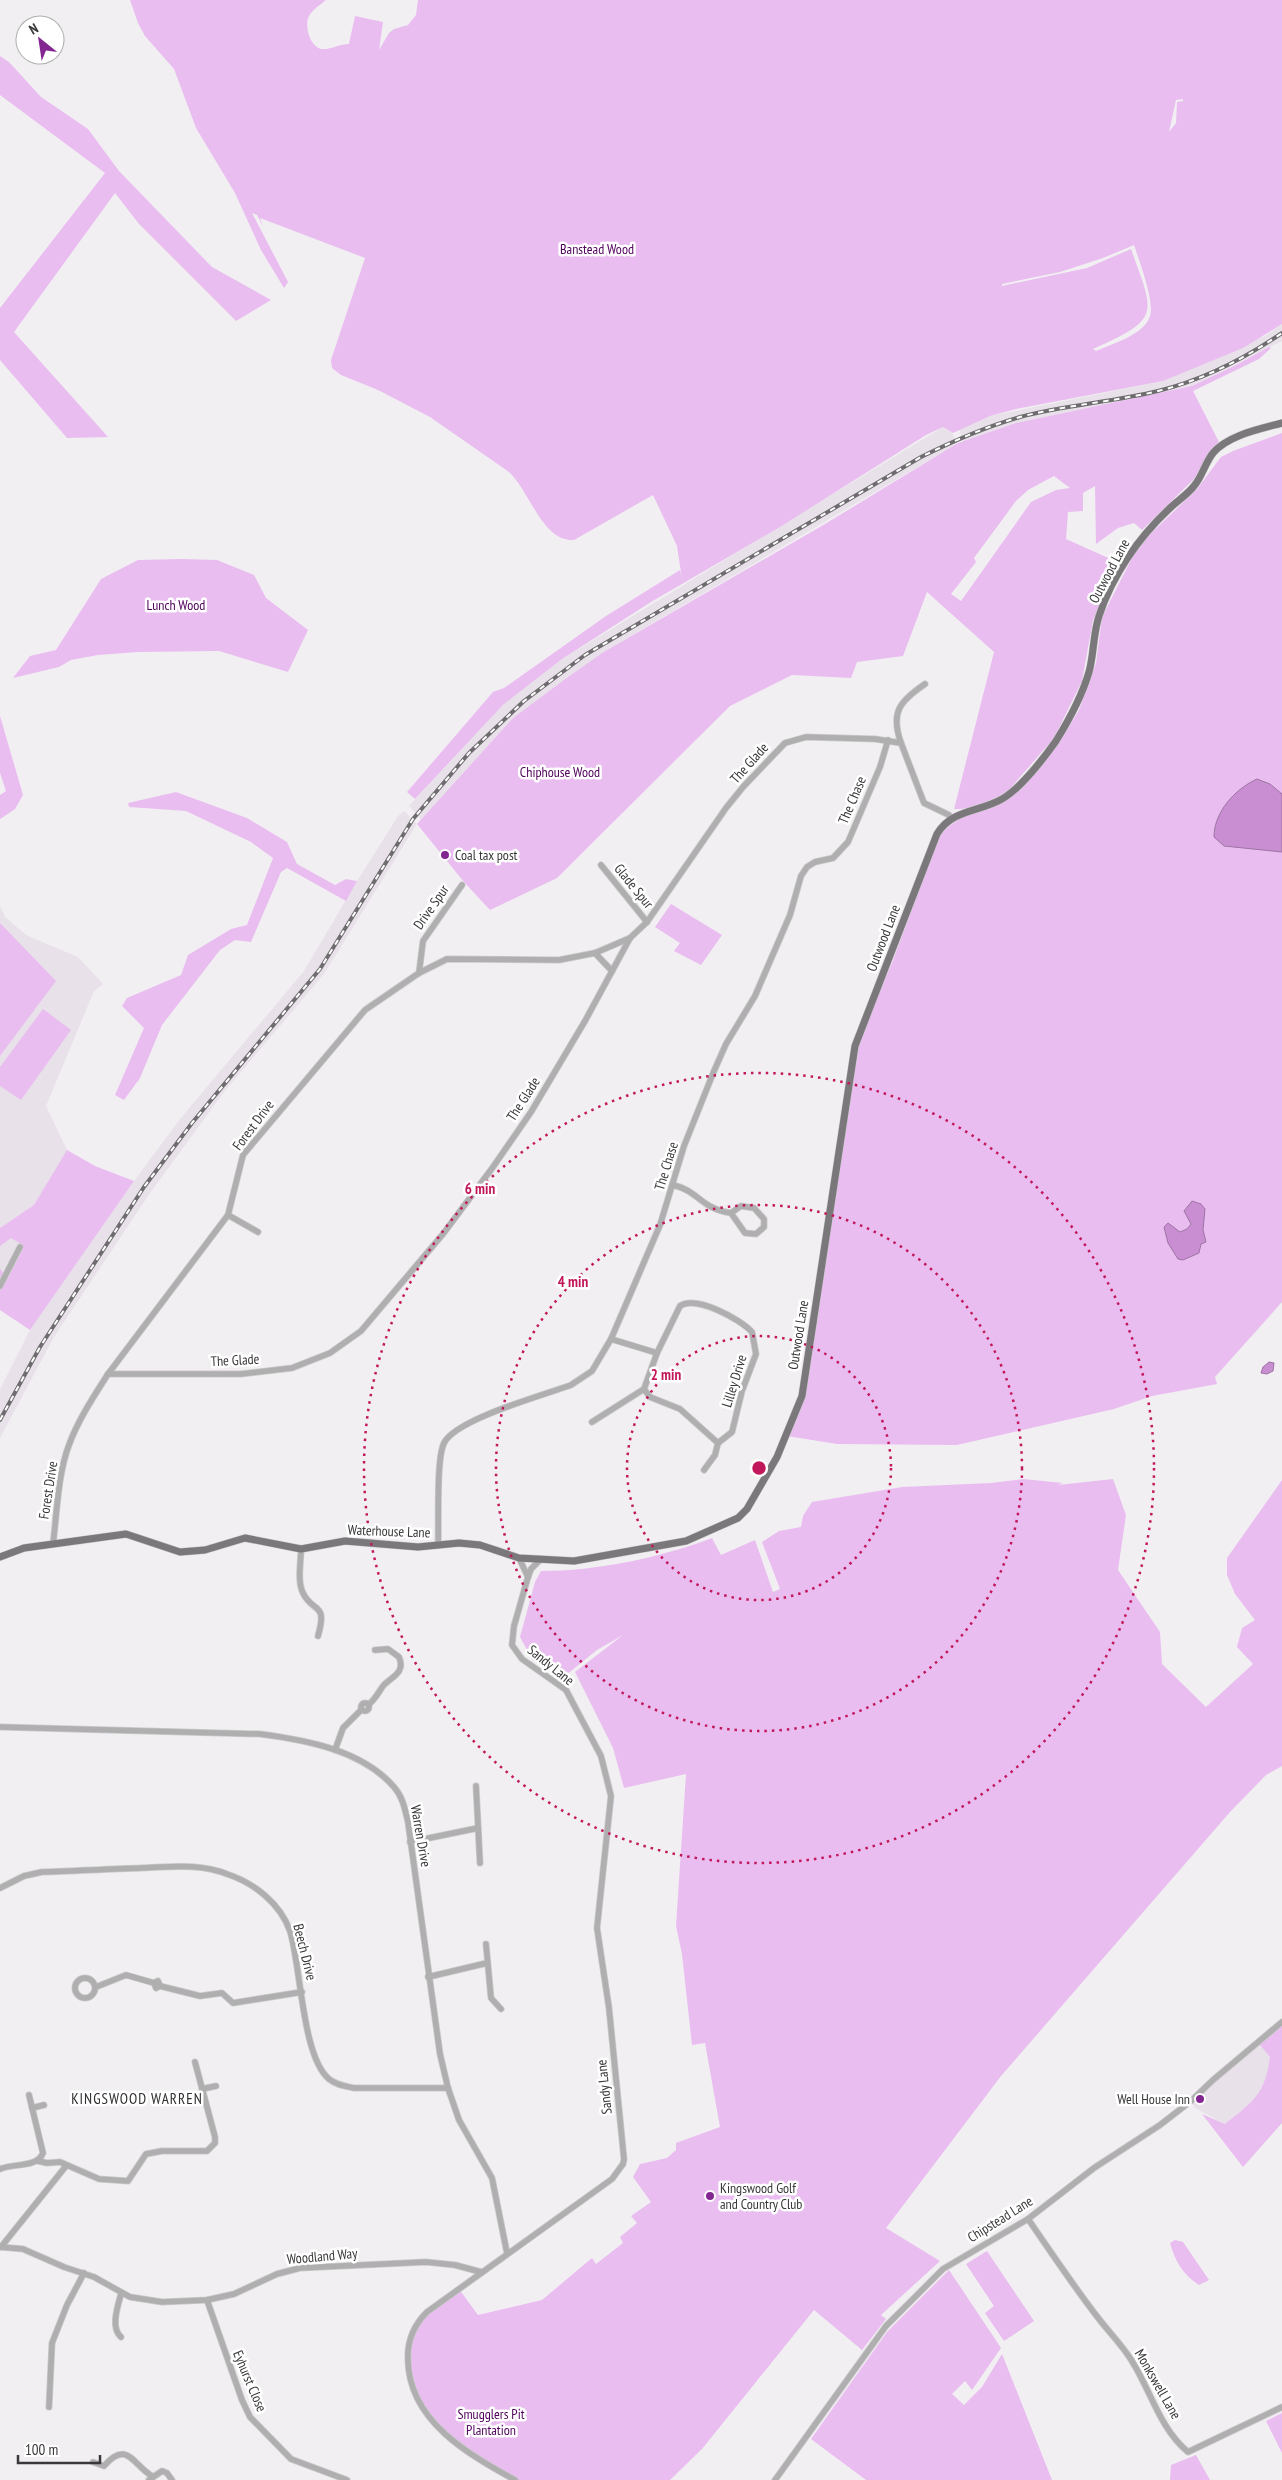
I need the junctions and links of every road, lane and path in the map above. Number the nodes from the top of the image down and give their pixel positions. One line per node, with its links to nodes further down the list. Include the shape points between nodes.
1 (1282, 423): 5 (main road, Outwood Lane, via 1221,446 1195,486 1168,509 1137,543 1099,617 1089,673 1075,708 1056,741 1009,795)
2 (925, 684): 4 (street, via 905,699 896,717)
3 (888, 740): 4 (street, The Glade); 8 (street, The Glade, via 806,737 785,743 726,808); 13 (street, The Chase, via 848,842 833,858 815,862 801,876 790,915 755,996 714,1071 684,1146)
4 (901, 743): 5 (street, via 924,802)
5 (952, 819): 28 (main road, Outwood Lane, via 937,834 855,1046 821,1280 798,1410 777,1458 744,1514 704,1534)
6 (602, 865): 8 (street, Glade Spur)
7 (462, 885): 12 (street, Drive Spur, via 423,941)
8 (647, 922): 9 (street, The Glade)
9 (630, 938): 10 (street, Forest Drive); 11 (street, The Glade)
10 (595, 953): 11 (street); 12 (street, Forest Drive, via 559,960 447,959)
11 (612, 971): 21 (street, The Glade, via 586,1022 531,1112 443,1234 361,1332 330,1353 292,1368 241,1374)
12 (419, 973): 15 (street, Forest Drive, via 365,1010 258,1134 243,1155)
13 (673, 1185): 14 (street, via 692,1193 708,1208); 19 (street, The Chase, via 660,1225)
14 (731, 1214): 14 (street, via 745,1233 756,1234 764,1227 762,1216 750,1206 742,1206)
15 (228, 1215): 16 (street); 21 (street, Forest Drive)
16 (258, 1232)
17 (20, 1248): 18 (street)
18 (0, 1286)
19 (611, 1339): 20 (street); 27 (street, The Chase, via 597,1364 578,1382 468,1422 450,1434 441,1454)
20 (657, 1353): 22 (street, Lilley Drive); 24 (street, Lilley Drive, via 676,1310 684,1303 694,1303 731,1316 752,1332 756,1354 742,1391 734,1426 729,1435)
21 (108, 1374): 26 (street, Forest Drive, via 68,1445)
22 (644, 1389): 23 (street); 24 (street, via 650,1397 680,1409)
23 (592, 1422)
24 (718, 1443): 25 (street, Lilley Drive)
25 (704, 1470)
26 (53, 1544): 29 (main road, Waterhouse Lane, via 126,1534 180,1552 205,1550 245,1538); 30 (main road, Waterhouse Lane, via 24,1548)
27 (438, 1545): 29 (main road, Waterhouse Lane, via 387,1546 345,1541); 31 (main road, Waterhouse Lane, via 470,1544)
28 (664, 1546): 32 (main road, Waterhouse Lane, via 595,1559)
29 (300, 1549): 34 (street, via 301,1588 322,1616)
30 (0, 1557)
31 (519, 1558): 32 (main road, Waterhouse Lane); 33 (street)
32 (539, 1560): 33 (street, Sandy Lane)
33 (528, 1577): 62 (street, Sandy Lane, via 512,1644 522,1659 566,1690 601,1756 611,1796 597,1928 624,2153 623,2164 612,2179)
34 (318, 1636)
35 (375, 1650): 37 (street, via 392,1651 399,1657 397,1676 385,1684 367,1711 361,1710 343,1728)
36 (0, 1727): 37 (street, Warren Drive, via 260,1734 307,1741)
37 (336, 1750): 40 (street, Warren Drive, via 365,1765 395,1788 404,1803)
38 (476, 1786): 39 (street)
39 (478, 1828): 40 (street); 41 (street)
40 (410, 1842): 45 (street, Warren Drive)
41 (480, 1863)
42 (0, 1888): 47 (street, Beech Drive, via 24,1876 42,1872 191,1867 226,1873 265,1895 285,1921 290,1931)
43 (486, 1944): 44 (street)
44 (487, 1964): 45 (street); 48 (street, via 491,1998)
45 (428, 1977): 52 (street, Warren Drive)
46 (96, 1987): 47 (street, via 126,1975 200,1996 222,1994 233,2003)
47 (302, 1992): 52 (street, Beech Drive, via 312,2048 321,2070 329,2079 354,2088)
48 (501, 2009)
49 (1282, 2022): 60 (street, Chipstead Lane, via 1160,2126 1094,2168)
50 (195, 2062): 53 (street)
51 (216, 2086): 53 (street)
52 (448, 2088): 62 (street, Warren Drive, via 463,2127 492,2178)
53 (202, 2089): 58 (street, via 215,2137 206,2152 155,2151 141,2159 128,2181 99,2179)
54 (30, 2095): 56 (street)
55 (44, 2105): 56 (street)
56 (32, 2108): 57 (street, via 43,2148)
57 (38, 2161): 58 (street, via 60,2162); 59 (street)
58 (66, 2166): 61 (street)
59 (0, 2169)
60 (1028, 2219): 69 (street, Monkswell Lane, via 1129,2357 1162,2419 1180,2446 1188,2452); 75 (street, Chipstead Lane, via 943,2269 886,2326)
61 (0, 2247): 64 (street, Woodland Way, via 22,2249 64,2268)
62 (507, 2253): 63 (street, Sandy Lane)
63 (481, 2272): 66 (street, Woodland Way, via 426,2262 300,2268 277,2274 234,2294); 74 (street, Sandy Lane, via 417,2323 407,2348 408,2369 412,2392 428,2416 462,2448)
64 (84, 2273): 65 (street, Woodland Way); 68 (street, via 52,2343)
65 (121, 2294): 66 (street, Woodland Way, via 162,2302); 67 (street, via 116,2325 117,2334)
66 (207, 2300): 73 (street, Eyhurst Close, via 250,2417 291,2459)
67 (121, 2337)
68 (49, 2407)
69 (1282, 2407)
70 (93, 2462): 71 (street, via 104,2466 113,2457 130,2456)
71 (151, 2478): 72 (street, via 164,2472)
72 (172, 2480)
73 (347, 2480)
74 (515, 2480)
75 (775, 2480)

